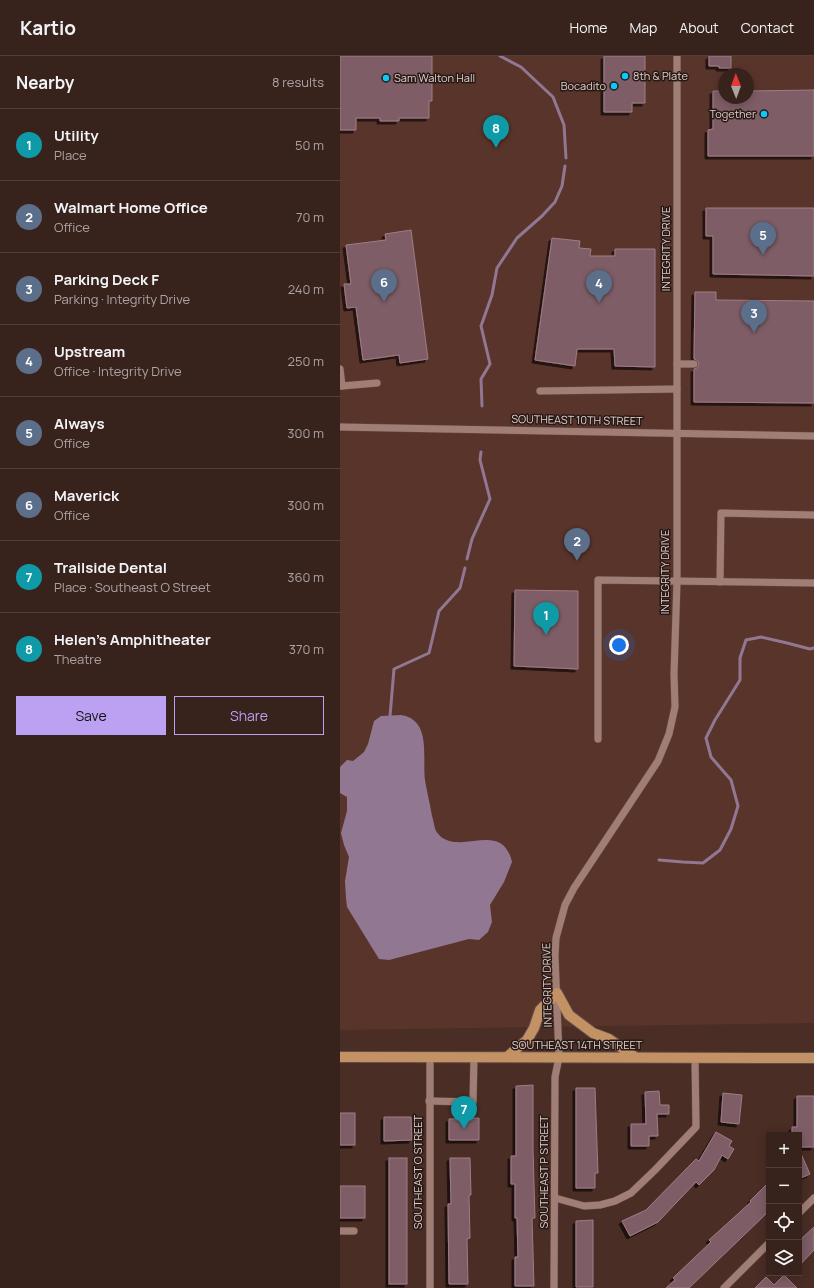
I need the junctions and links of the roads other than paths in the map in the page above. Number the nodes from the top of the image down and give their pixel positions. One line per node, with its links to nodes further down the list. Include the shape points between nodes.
1 (677, 56): 2 (street, INTEGRITY DRIVE)
2 (677, 364): 3 (street); 7 (street, INTEGRITY DRIVE)
3 (694, 364)
4 (340, 369): 6 (street)
5 (377, 383): 6 (street)
6 (341, 386)
7 (676, 389): 8 (street); 10 (street, INTEGRITY DRIVE)
8 (540, 391)
9 (340, 427): 10 (street, SOUTHEAST 10TH STREET)
10 (677, 433): 11 (street, SOUTHEAST 10TH STREET); 13 (street, INTEGRITY DRIVE)
11 (814, 436)
12 (814, 515): 14 (street, via 721,513)
13 (677, 582): 14 (street); 16 (street, via 598,580); 17 (street, INTEGRITY DRIVE, via 675,707 669,734 658,761 565,905 556,938)
14 (720, 582): 15 (street)
15 (814, 583)
16 (598, 739)
17 (557, 993): 21 (main road, via 540,1010 527,1040); 22 (street, INTEGRITY DRIVE); 23 (main road, via 569,1015)
18 (340, 1057): 19 (main road, SOUTHEAST 14TH STREET)
19 (430, 1057): 20 (main road, SOUTHEAST 14TH STREET); 26 (street, SOUTHEAST O STREET)
20 (474, 1057): 21 (main road, SOUTHEAST 14TH STREET); 26 (street, via 473,1102)
21 (507, 1057): 22 (main road, SOUTHEAST 14TH STREET)
22 (559, 1057): 23 (main road, SOUTHEAST 14TH STREET); 27 (street, SOUTHEAST P STREET, via 555,1077)
23 (635, 1058): 24 (main road, SOUTHEAST 14TH STREET)
24 (695, 1058): 25 (main road, SOUTHEAST 14TH STREET); 27 (street, via 696,1127 655,1170 631,1193 615,1201 584,1206)
25 (814, 1058)
26 (429, 1101): 33 (street, SOUTHEAST O STREET)
27 (555, 1198): 34 (street, SOUTHEAST P STREET)
28 (814, 1198): 29 (street)
29 (802, 1210)
30 (340, 1231): 31 (street)
31 (354, 1231)
32 (766, 1246): 35 (street)
33 (430, 1288)
34 (554, 1288)
35 (724, 1288)

